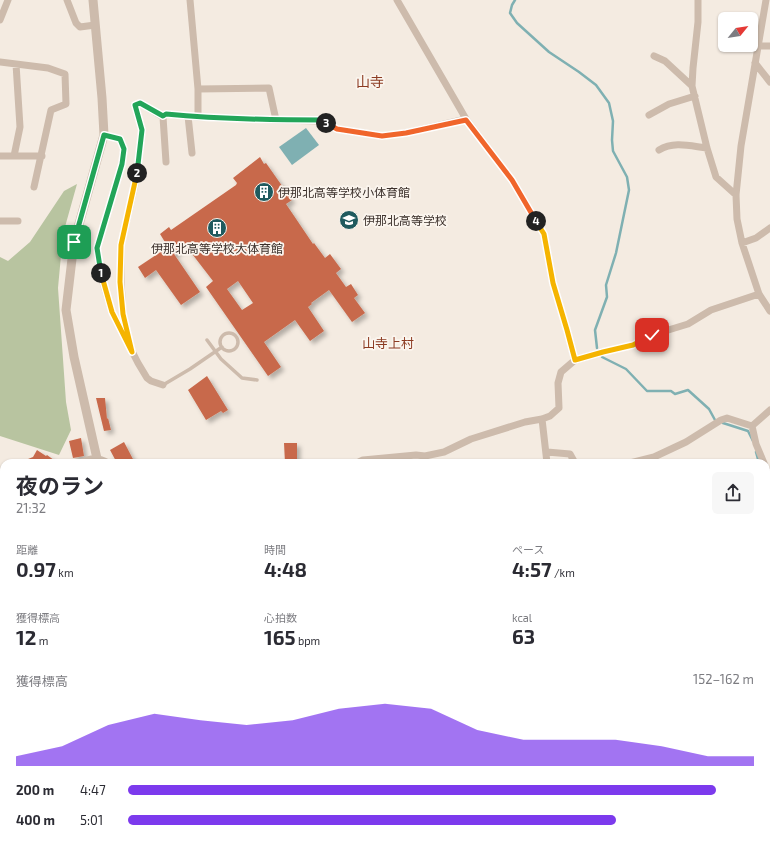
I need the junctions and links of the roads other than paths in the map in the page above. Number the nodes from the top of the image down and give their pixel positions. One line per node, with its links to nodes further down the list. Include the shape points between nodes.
1 (8, 0): 8 (street)
2 (67, 0): 9 (street, via 80,27)
3 (93, 0): 9 (street)
4 (190, 0): 19 (street)
5 (397, 0): 26 (street)
6 (698, 0): 18 (street)
7 (766, 0): 10 (street)
8 (0, 20)
9 (95, 25): 27 (street)
10 (758, 46): 11 (street)
11 (770, 46)
12 (757, 52): 15 (street)
13 (654, 56): 18 (street, via 665,61)
14 (0, 62): 16 (street)
15 (755, 63): 17 (street); 36 (street)
16 (16, 64): 32 (street, via 20,127); 33 (street, via 48,68 64,74 66,104 51,110)
17 (770, 82)
18 (692, 86): 20 (street)
19 (198, 89): 24 (street); 25 (street, via 269,88)
20 (695, 96): 21 (street, via 669,104); 28 (street)
21 (649, 114)
22 (163, 116): 23 (street); 34 (street); 46 (street, via 140,103 135,105 142,130 136,180 121,245 120,282 123,314)
23 (188, 116): 24 (street); 30 (street)
24 (198, 117): 25 (street)
25 (276, 120): 26 (street, via 323,120 337,129 382,136)
26 (466, 120): 47 (street, via 512,180 544,234 553,283)
27 (104, 135): 46 (street, via 120,139 124,149 122,164 97,248 101,276 112,312); 54 (street, via 74,242 66,310)
28 (707, 148): 29 (street, via 676,144); 36 (street, via 716,177)
29 (659, 150)
30 (192, 153)
31 (0, 156): 32 (street)
32 (14, 156): 33 (street)
33 (42, 156): 35 (street)
34 (166, 162)
35 (34, 187)
36 (736, 196): 40 (street)
37 (0, 221): 38 (street)
38 (18, 221)
39 (770, 228): 40 (street, via 756,238)
40 (742, 242): 41 (street)
41 (760, 294): 42 (street); 47 (street, via 711,310 688,324 652,335 633,345)
42 (770, 311)
43 (207, 340): 45 (lane)
44 (222, 347): 44 (lane, via 226,350 234,349 237,345 236,336 225,334 221,339); 45 (lane)
45 (215, 351): 48 (lane, via 242,378); 49 (lane)
46 (132, 352): 49 (street, via 147,378)
47 (575, 360): 51 (street, via 561,372 558,383 559,408)
48 (257, 380)
49 (163, 386)
50 (770, 410): 52 (street)
51 (542, 419): 53 (street); 57 (street, via 471,440)
52 (752, 426): 60 (street, via 727,418 721,420); 61 (street)
53 (547, 452): 58 (street); 59 (street, via 570,454)
54 (98, 459)
55 (374, 459): 56 (street, via 416,455)
56 (423, 459)
57 (427, 459)
58 (547, 459)
59 (573, 459)
60 (657, 459)
61 (762, 459)

